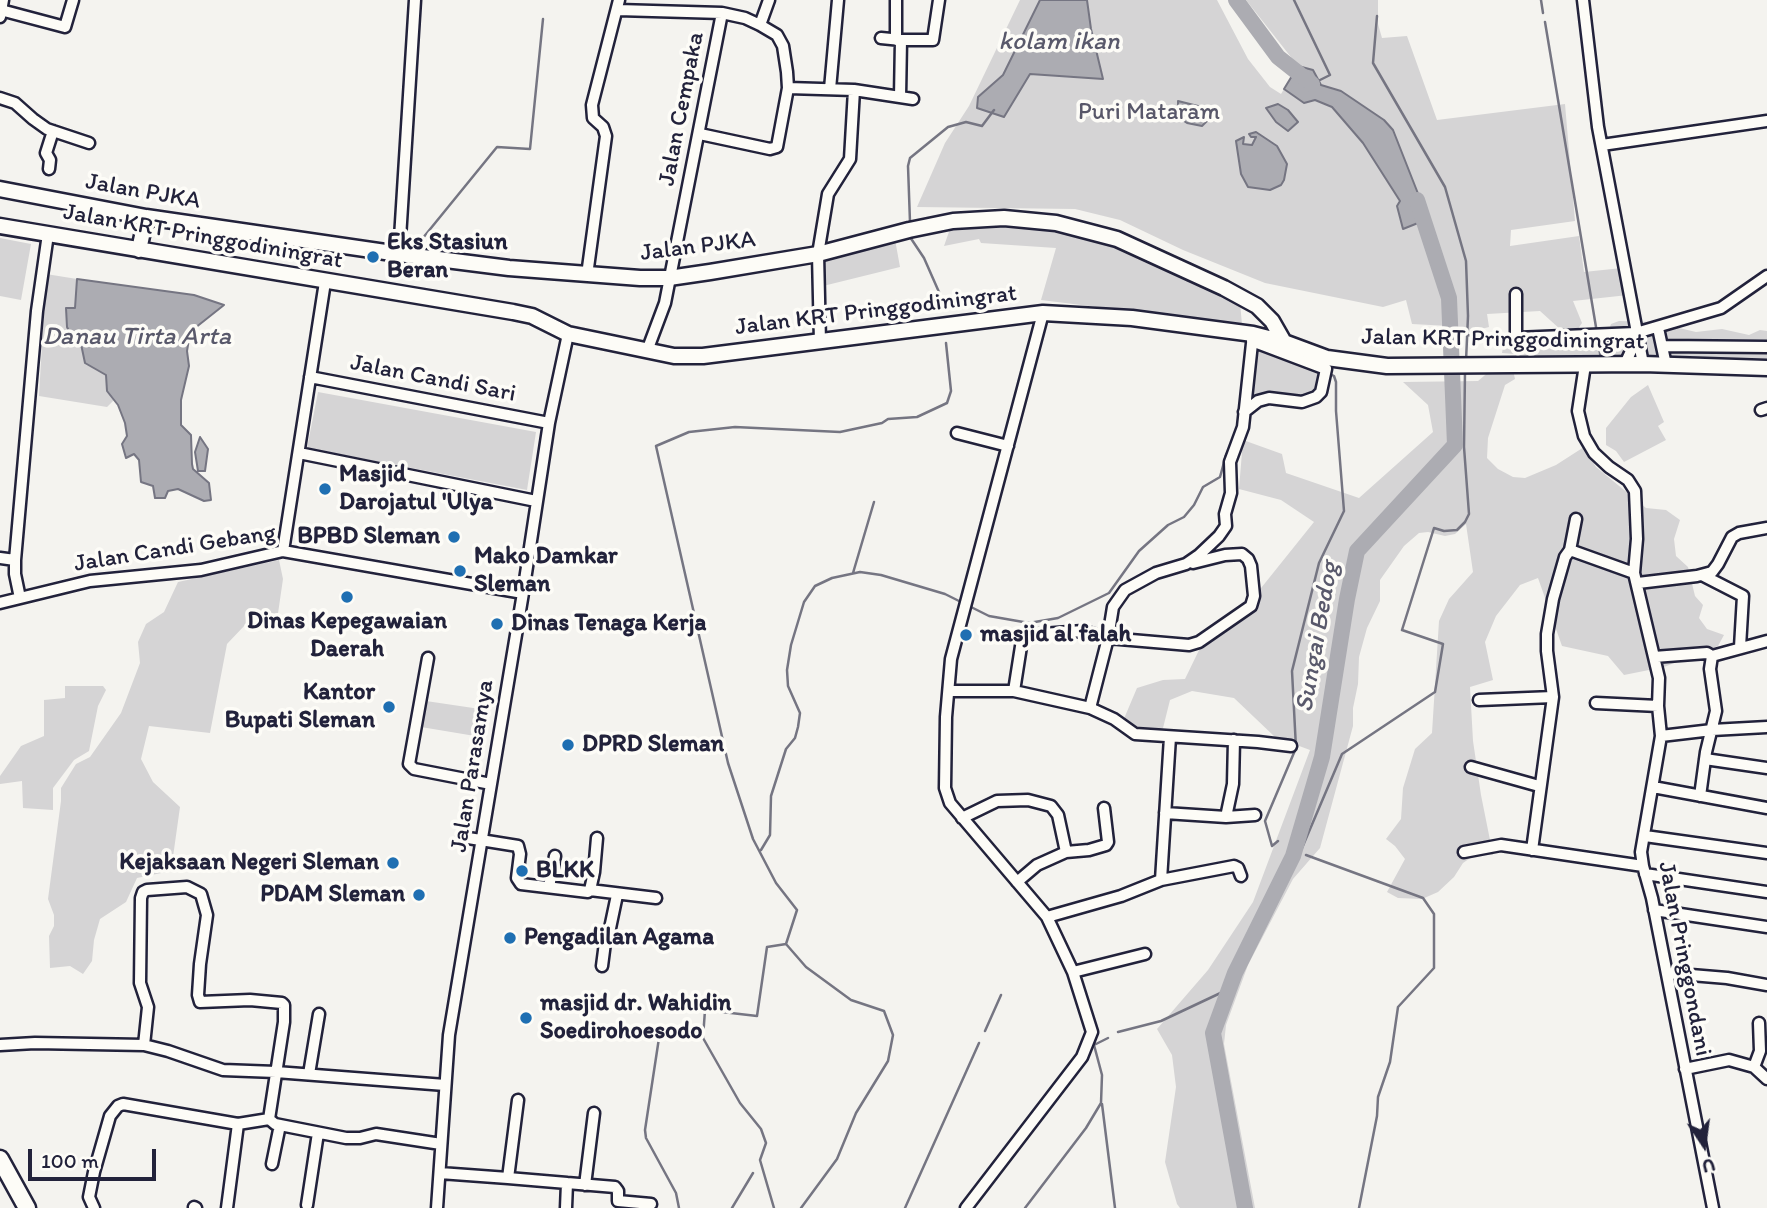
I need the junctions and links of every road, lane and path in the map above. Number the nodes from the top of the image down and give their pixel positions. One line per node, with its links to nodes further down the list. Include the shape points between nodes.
1 (74, 0): 9 (street, via 65,27)
2 (415, 0): 31 (street)
3 (769, 0): 11 (street)
4 (838, 0): 15 (street)
5 (896, 0): 13 (street)
6 (939, 0): 13 (street, via 933,40)
7 (1583, 0): 24 (street)
8 (618, 5): 10 (street); 33 (street, via 592,105 593,118 606,136)
9 (1, 9)
10 (722, 13): 11 (street, Jalan Cempaka); 22 (street, Jalan Cempaka)
11 (760, 25): 14 (street, via 777,35 783,46)
12 (881, 38): 13 (street)
13 (898, 40): 17 (street)
14 (788, 88): 15 (street); 22 (street, via 776,149)
15 (830, 89): 16 (street)
16 (853, 90): 17 (street); 32 (street, via 850,159 828,194)
17 (900, 97): 19 (street)
18 (0, 98): 21 (street, via 15,103)
19 (913, 99)
20 (1767, 121): 24 (street)
21 (53, 131): 23 (street); 25 (street, via 46,153)
22 (700, 134): 34 (street, Jalan Cempaka)
23 (89, 143)
24 (1602, 145): 41 (street)
25 (49, 169)
26 (0, 189): 27 (main road, Jalan PJKA)
27 (146, 218): 30 (main road); 31 (main road, Jalan PJKA)
28 (0, 226): 29 (main road, Jalan KRT Pringgodiningrat)
29 (48, 234): 30 (main road, Jalan KRT Pringgodiningrat); 65 (street)
30 (139, 250): 36 (main road, Jalan KRT Pringgodiningrat)
31 (399, 254): 33 (main road, Jalan PJKA)
32 (818, 254): 34 (main road, Jalan PJKA); 43 (street); 44 (main road, Jalan PJKA, via 953,221 1004,218 1056,223 1117,239 1224,288 1257,306)
33 (587, 275): 34 (main road, Jalan PJKA)
34 (669, 278): 47 (street, Jalan Cempaka)
35 (1766, 280): 39 (street, via 1721,308)
36 (325, 282): 40 (main road, Jalan KRT Pringgodiningrat, via 532,316); 53 (street)
37 (1516, 294): 41 (street, via 1517,338)
38 (1043, 313): 42 (main road, Jalan KRT Pringgodiningrat, via 1132,318); 43 (main road, Jalan KRT Pringgodiningrat); 57 (street)
39 (1658, 328): 41 (street); 45 (street)
40 (568, 334): 47 (main road, Jalan KRT Pringgodiningrat); 55 (street, Jalan Parasamya)
41 (1637, 335): 48 (street); 49 (street)
42 (1252, 337): 44 (main road, Jalan KRT Pringgodiningrat); 54 (street); 54 (street, via 1326,369 1316,397 1302,402 1269,398)
43 (820, 342): 47 (main road, Jalan KRT Pringgodiningrat, via 703,356)
44 (1284, 342): 50 (main road, Jalan KRT Pringgodiningrat, via 1326,358 1387,366)
45 (1662, 346): 46 (street); 51 (street)
46 (1767, 347)
47 (647, 351)
48 (1643, 363): 49 (main road, Jalan KRT Pringgodiningrat); 51 (main road, Jalan KRT Pringgodiningrat)
49 (1625, 364): 50 (main road, Jalan KRT Pringgodiningrat)
50 (1585, 365): 68 (street, Jalan Pringgondani, via 1578,411 1584,436 1594,453 1635,491)
51 (1666, 365): 52 (main road, Jalan KRT Pringgodiningrat)
52 (1767, 368)
53 (310, 377): 55 (street, Jalan Candi Sari); 58 (street)
54 (1244, 412): 66 (street, via 1230,462 1226,526)
55 (549, 423): 59 (street, Jalan Parasamya)
56 (957, 433): 57 (street)
57 (1008, 446): 78 (street, via 962,613)
58 (299, 453): 59 (street); 63 (street)
59 (536, 502): 69 (street, Jalan Parasamya)
60 (1576, 519): 62 (street)
61 (1767, 528): 67 (street, via 1732,537 1712,572)
62 (1570, 550): 68 (street); 80 (street, via 1553,599 1548,634)
63 (283, 551): 69 (street, Jalan Candi Gebang); 70 (street, Jalan Candi Gebang, via 201,570 90,580)
64 (0, 558): 65 (street)
65 (15, 560): 70 (street)
66 (1186, 565): 72 (street, via 1156,573 1125,590 1113,607); 72 (street, via 1242,554 1251,566 1251,606 1194,645)
67 (1702, 575): 68 (street); 74 (street, via 1743,596)
68 (1636, 578): 76 (street, Jalan Pringgondani)
69 (523, 593): 94 (street, Jalan Parasamya)
70 (20, 598): 71 (street, Jalan Candi Gebang)
71 (0, 603)
72 (1108, 638): 79 (street, via 1083,631 1029,635 1022,640); 84 (street)
73 (1767, 641): 74 (street)
74 (1740, 647): 75 (street)
75 (1712, 656): 76 (street); 86 (street, via 1716,710)
76 (1654, 657): 83 (street, Jalan Pringgondani)
77 (428, 658): 94 (street, via 408,764)
78 (949, 691): 79 (street); 103 (street, via 945,788)
79 (1014, 691): 84 (street)
80 (1553, 697): 81 (street); 95 (street)
81 (1479, 700)
82 (1597, 703): 83 (street)
83 (1658, 706): 87 (street, Jalan Pringgondani)
84 (1090, 708): 88 (street, via 1135,734)
85 (1767, 727): 86 (street)
86 (1712, 730): 87 (street); 91 (street)
87 (1661, 736): 96 (street, Jalan Pringgondani)
88 (1170, 737): 89 (street); 100 (street)
89 (1234, 740): 90 (street); 102 (street, via 1233,784)
90 (1291, 747)
91 (1705, 759): 93 (street); 97 (street)
92 (1471, 767): 95 (street)
93 (1767, 768)
94 (491, 784): 107 (street, Jalan Parasamya)
95 (1539, 786): 108 (street)
96 (1653, 787): 97 (street); 104 (street, Jalan Pringgondani)
97 (1700, 796): 99 (street)
98 (1104, 808): 109 (street, via 1106,845)
99 (1767, 808)
100 (1165, 813): 102 (street); 115 (street)
101 (1255, 815): 102 (street)
102 (1226, 817)
103 (962, 818): 109 (street, via 997,801 1044,803 1058,815); 116 (street)
104 (1645, 836): 111 (street); 113 (street, Jalan Pringgondani, via 1641,852)
105 (463, 837): 107 (street)
106 (597, 838): 118 (street)
107 (482, 840): 117 (street, via 517,846 519,882); 140 (street, Jalan Parasamya)
108 (1532, 850): 110 (street, via 1501,845); 113 (street)
109 (1066, 852): 116 (street, via 1037,865)
110 (1464, 852)
111 (1767, 853)
112 (555, 856): 117 (street)
113 (1644, 870): 119 (street); 122 (street, Jalan Pringgondani)
114 (1241, 876): 115 (street, via 1234,866)
115 (1161, 880): 123 (street)
116 (1017, 883): 123 (street)
117 (549, 887): 118 (street)
118 (590, 890): 120 (street)
119 (1767, 892)
120 (617, 895): 121 (street); 126 (street)
121 (656, 898)
122 (1654, 910): 124 (street); 128 (street, Jalan Pringgondani)
123 (1047, 917): 127 (street)
124 (1767, 927)
125 (1146, 954): 127 (street)
126 (602, 966)
127 (1073, 972): 163 (street, via 1092,1032 1086,1050)
128 (1667, 973): 129 (street); 136 (street, Jalan Pringgondani)
129 (1767, 985)
130 (319, 1014): 138 (street)
131 (1759, 1023): 134 (street)
132 (0, 1045): 133 (street)
133 (144, 1045): 137 (street, via 223,1070); 137 (street, via 148,1006 139,983 141,898 147,890 187,887 201,894 207,915 200,1002 250,1000 285,1005)
134 (1763, 1051): 135 (street)
135 (1754, 1067): 136 (street, via 1729,1060); 139 (street)
136 (1685, 1069): 164 (street, Jalan Pringgondani)
137 (276, 1072): 138 (street); 143 (street)
138 (309, 1074): 140 (street)
139 (1767, 1079)
140 (445, 1084): 147 (street, Jalan Parasamya)
141 (518, 1100): 151 (street)
142 (594, 1113): 154 (street)
143 (270, 1119): 144 (street); 145 (street)
144 (238, 1124): 159 (street, via 118,1106 110,1116 94,1172 89,1197); 160 (street)
145 (280, 1125): 146 (street); 149 (street)
146 (318, 1133): 147 (street, via 354,1139 376,1134); 156 (street)
147 (441, 1144): 150 (street, Jalan Parasamya)
148 (0, 1159): 158 (highway)
149 (272, 1164)
150 (440, 1173): 151 (street); 161 (street, Jalan Parasamya)
151 (508, 1178): 153 (street)
152 (0, 1181): 157 (highway)
153 (567, 1183): 154 (street); 162 (street)
154 (585, 1185): 155 (street, via 615,1187 618,1201)
155 (651, 1204)
156 (307, 1205)
157 (15, 1208)
158 (27, 1208)
159 (94, 1208)
160 (227, 1208)
161 (438, 1208)
162 (566, 1208)
163 (966, 1208)
164 (1713, 1208)

